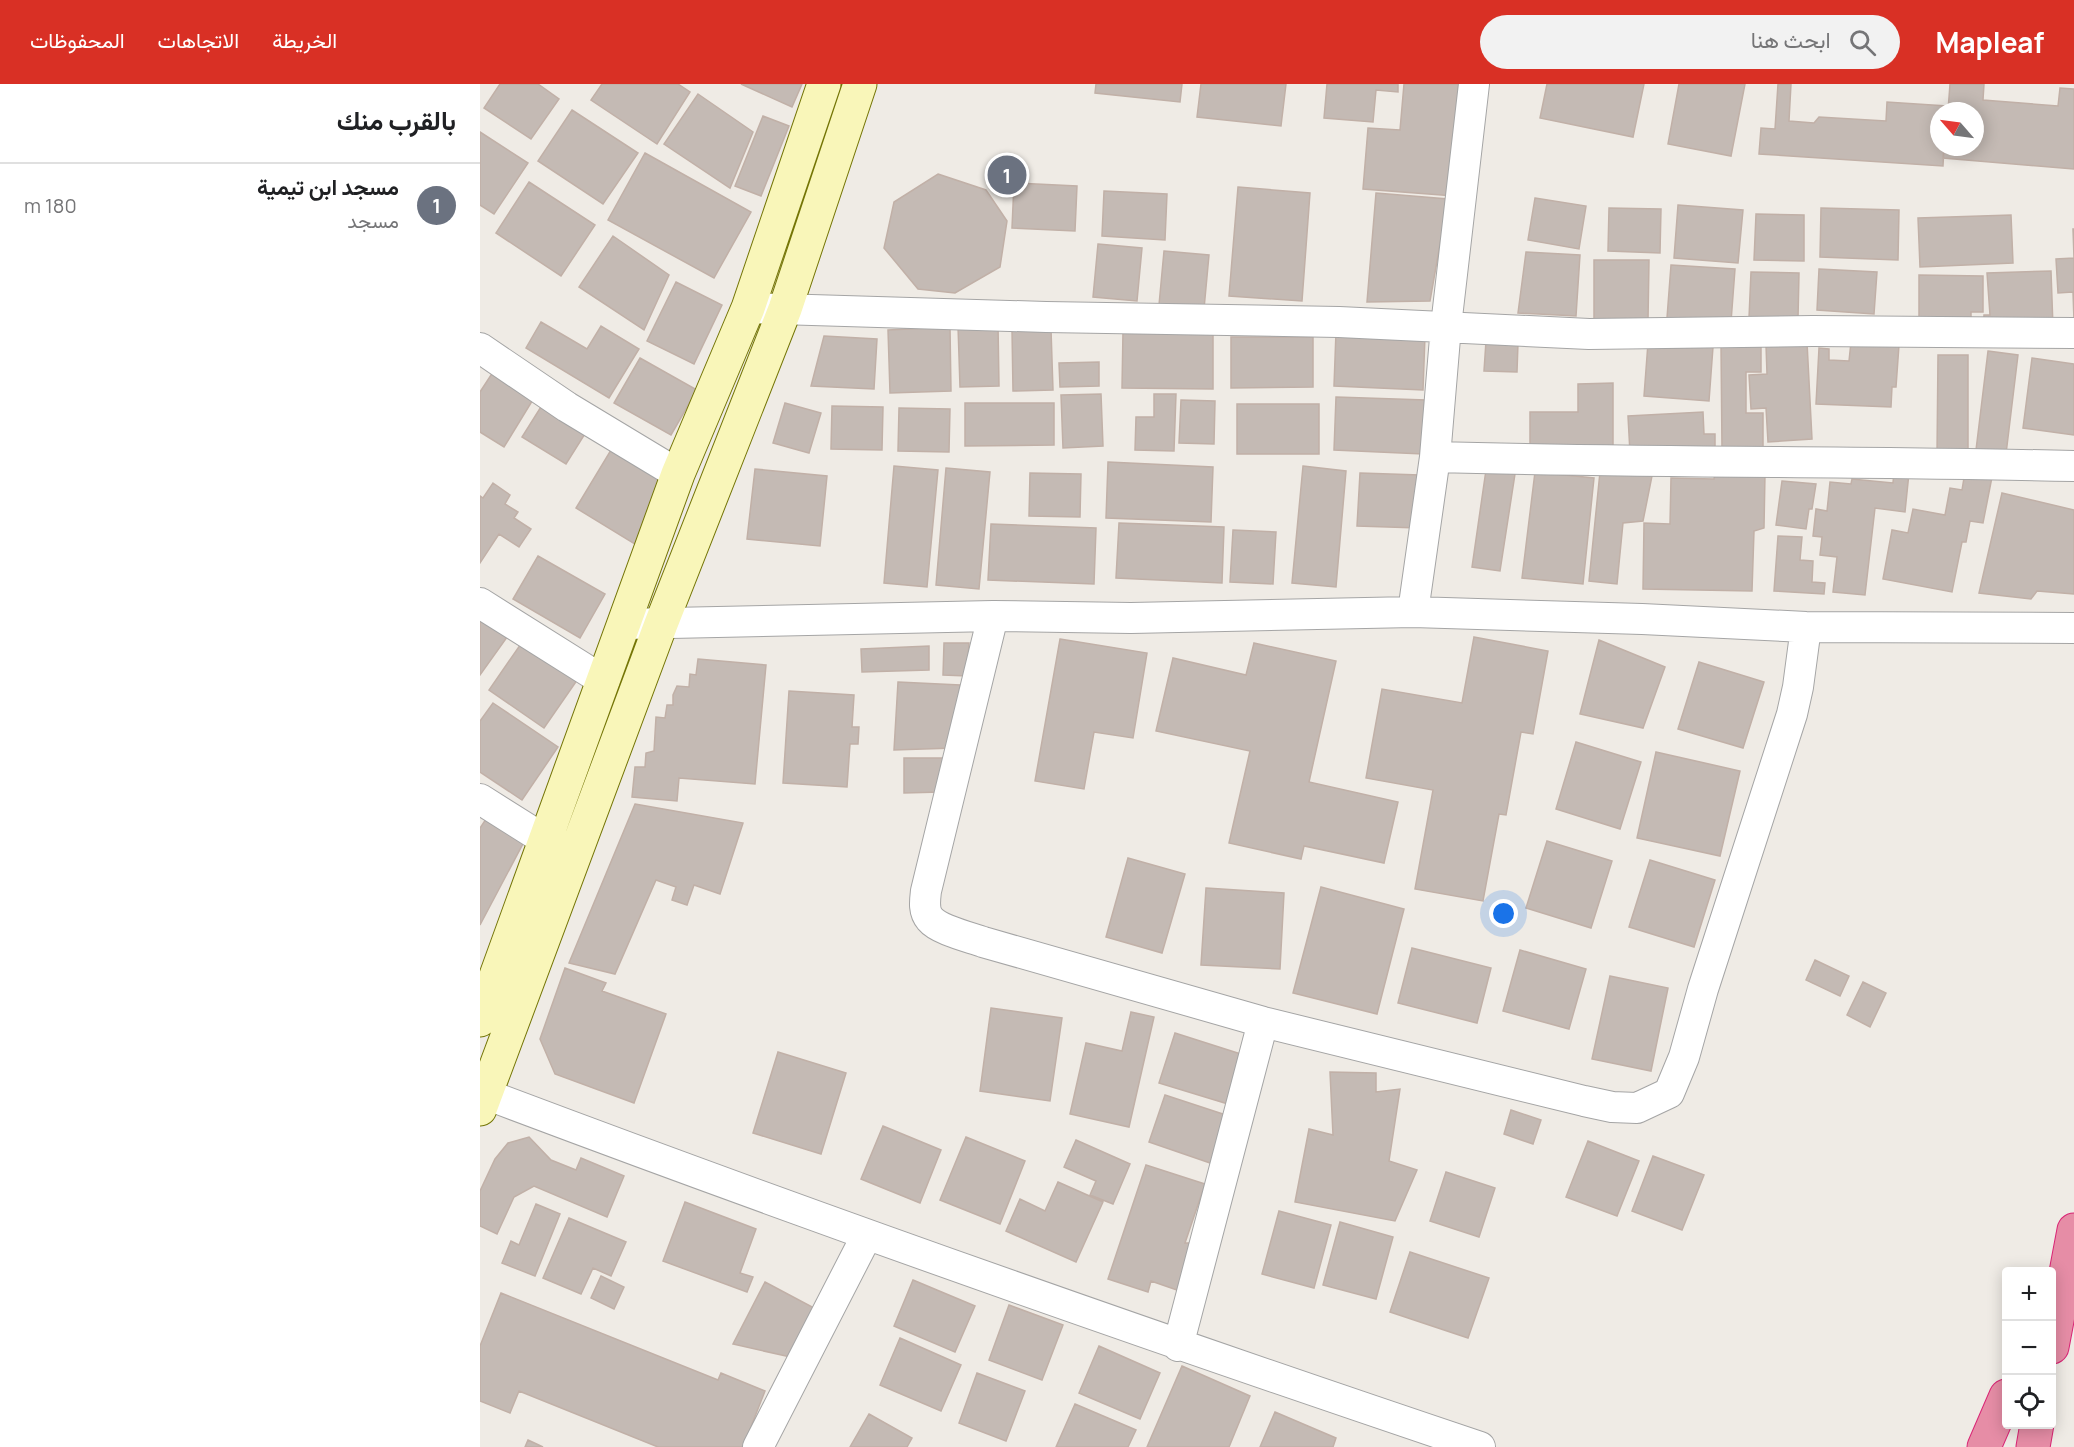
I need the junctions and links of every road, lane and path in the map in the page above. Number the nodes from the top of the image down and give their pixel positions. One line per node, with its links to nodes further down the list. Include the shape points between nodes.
1 (824, 84): 4 (street)
2 (860, 84): 5 (street)
3 (1474, 84): 6 (street)
4 (748, 308): 5 (street); 11 (street)
5 (785, 309): 6 (street); 16 (street)
6 (1446, 326): 7 (street, via 1589,334); 9 (street)
7 (2074, 333)
8 (480, 348): 11 (street, via 567,407)
9 (1435, 458): 10 (street); 13 (street)
10 (2074, 466)
11 (678, 474): 15 (street)
12 (480, 603): 19 (street)
13 (1413, 612): 14 (street, via 1131,618); 17 (street)
14 (993, 616): 16 (street); 23 (street, via 926,891 924,906 930,919 983,942)
15 (624, 624): 16 (street); 19 (street)
16 (661, 624): 24 (street)
17 (1806, 627): 18 (street); 23 (street, via 1792,714 1684,1057 1669,1093 1638,1108 1612,1107)
18 (2074, 628)
19 (604, 681): 21 (street)
20 (480, 799): 21 (street)
21 (545, 840): 22 (street)
22 (480, 1018)
23 (1263, 1022): 29 (street)
24 (482, 1099): 25 (street)
25 (867, 1235): 29 (street); 32 (street)
26 (2071, 1244): 27 (highway); 28 (highway)
27 (2056, 1283)
28 (2056, 1325)
29 (1178, 1346): 33 (street)
30 (2002, 1407): 34 (highway)
31 (2036, 1429): 35 (highway)
32 (758, 1447)
33 (1480, 1447)
34 (1984, 1447)
35 (2033, 1447)

